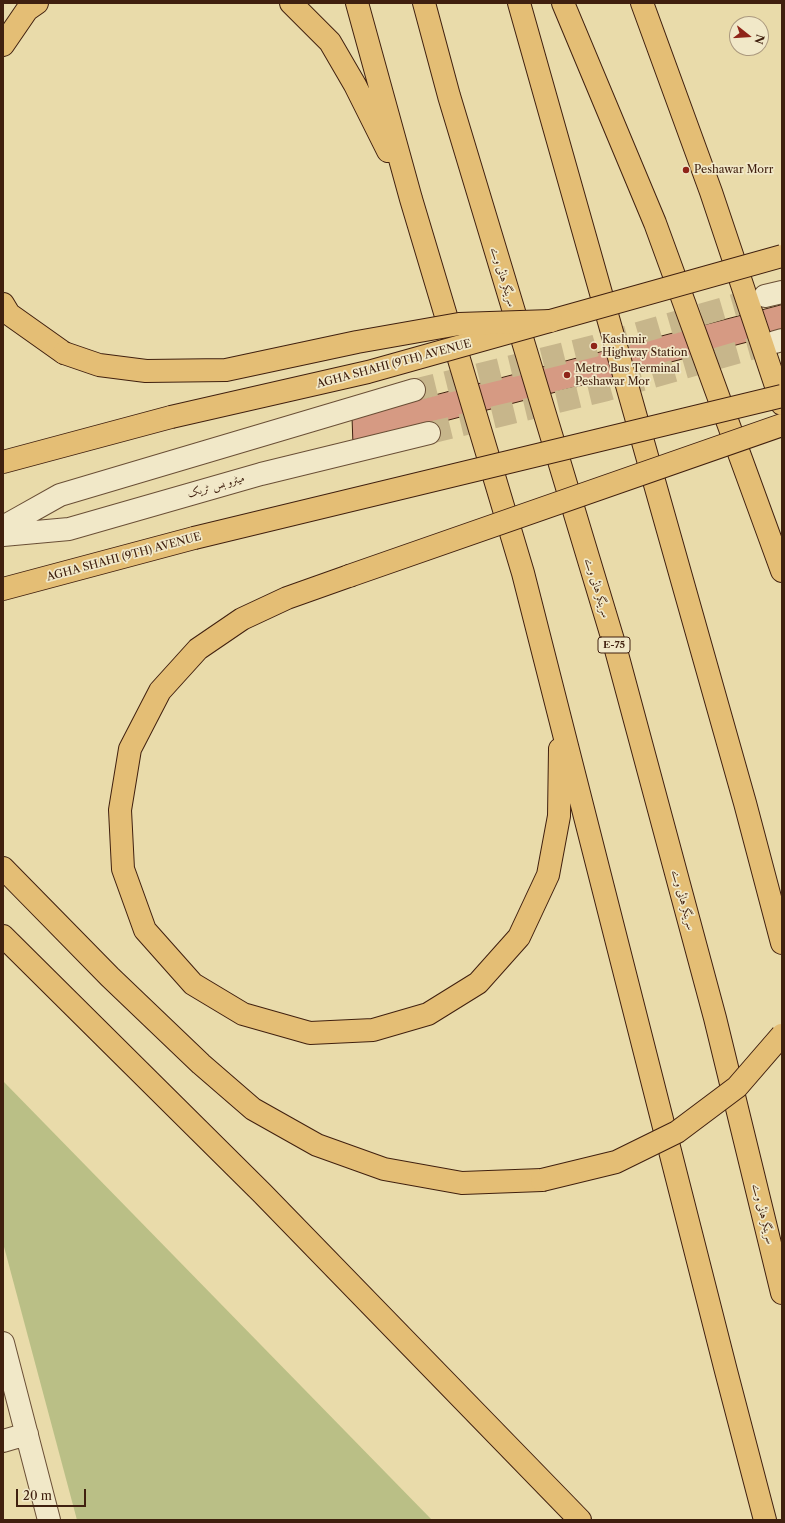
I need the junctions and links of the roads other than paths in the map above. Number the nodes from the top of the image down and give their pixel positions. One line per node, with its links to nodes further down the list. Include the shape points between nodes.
1 (37, 3): 8 (main road, via 27,10)
2 (291, 3): 9 (main road, via 330,42 355,85)
3 (357, 3): 9 (main road)
4 (424, 3): 28 (main road, سرینگر ہائی وے / E-75, via 451,103 616,650 715,1018)
5 (519, 3): 26 (main road, via 745,803)
6 (563, 3): 21 (main road, via 655,223)
7 (642, 3): 15 (main road, via 711,192)
8 (3, 45)
9 (411, 199): 23 (main road, via 523,573)
10 (782, 256): 12 (main road, AGHA SHAHI (9TH) AVENUE, bridge)
11 (3, 304): 12 (main road, bridge, via 9,314 64,353 99,365 146,371 226,370 357,342 459,324)
12 (551, 321): 18 (main road, AGHA SHAHI (9TH) AVENUE, bridge, via 368,372 171,417)
13 (414, 390): 19 (street, via 60,495)
14 (782, 396): 22 (main road, AGHA SHAHI (9TH) AVENUE, bridge, via 194,538)
15 (782, 404)
16 (782, 425): 23 (main road, bridge, via 287,598 242,619 198,649 160,691 130,749 120,810 123,869 145,930 193,984 243,1014 310,1033 373,1030 428,1014 478,983 519,937 548,875 559,816 560,753)
17 (429, 433): 20 (street, میٹرو بس ٹریک, via 261,474 69,529)
18 (3, 462)
19 (3, 527)
20 (3, 534)
21 (782, 571)
22 (3, 589)
23 (554, 694): 34 (main road)
24 (3, 868): 27 (main road, bridge, via 116,982 253,1109 317,1145 384,1169 462,1183 542,1180 616,1162 677,1132 737,1087)
25 (3, 936): 33 (main road, via 262,1193)
26 (782, 943)
27 (782, 1035)
28 (782, 1293)
29 (3, 1343): 30 (street)
30 (27, 1434): 31 (street); 32 (street)
31 (3, 1441)
32 (49, 1520)
33 (580, 1520)
34 (765, 1520)

